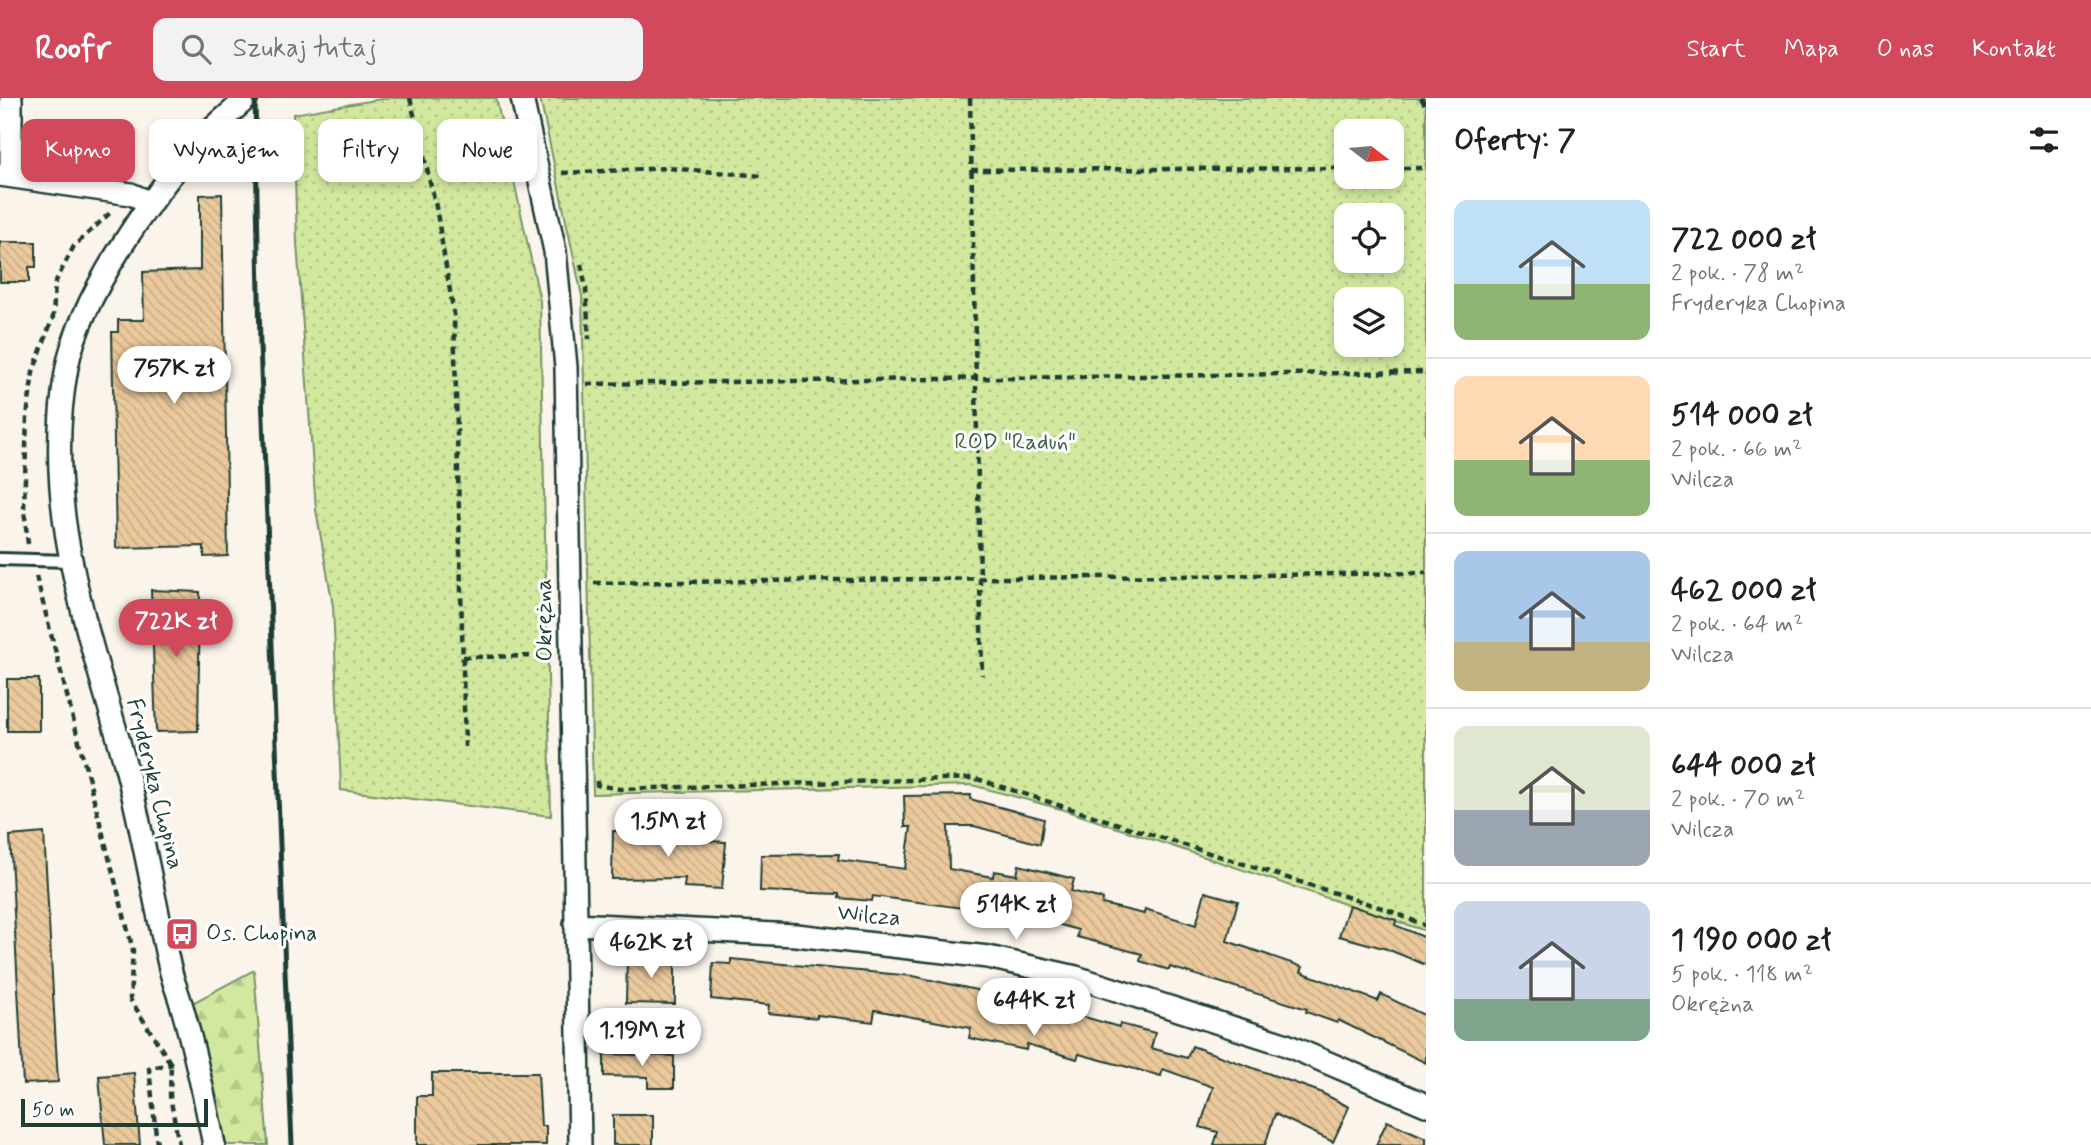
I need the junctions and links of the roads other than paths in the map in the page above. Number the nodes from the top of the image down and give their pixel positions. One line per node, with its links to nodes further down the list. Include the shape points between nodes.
1 (11, 98): 4 (street)
2 (247, 98): 5 (street, Fryderyka Chopina, via 204,138)
3 (522, 98): 8 (street, Okrężna, via 555,251 566,366)
4 (6, 175): 5 (street, via 131,194)
5 (151, 203): 7 (street, Fryderyka Chopina, via 101,284 67,365 59,483)
6 (0, 559): 7 (lane)
7 (69, 561): 10 (street, Fryderyka Chopina, via 127,773)
8 (575, 924): 9 (street, Wilcza, via 796,935 988,957 1076,977 1284,1044); 11 (street, Okrężna)
9 (1426, 1105)
10 (214, 1145)
11 (580, 1145)

